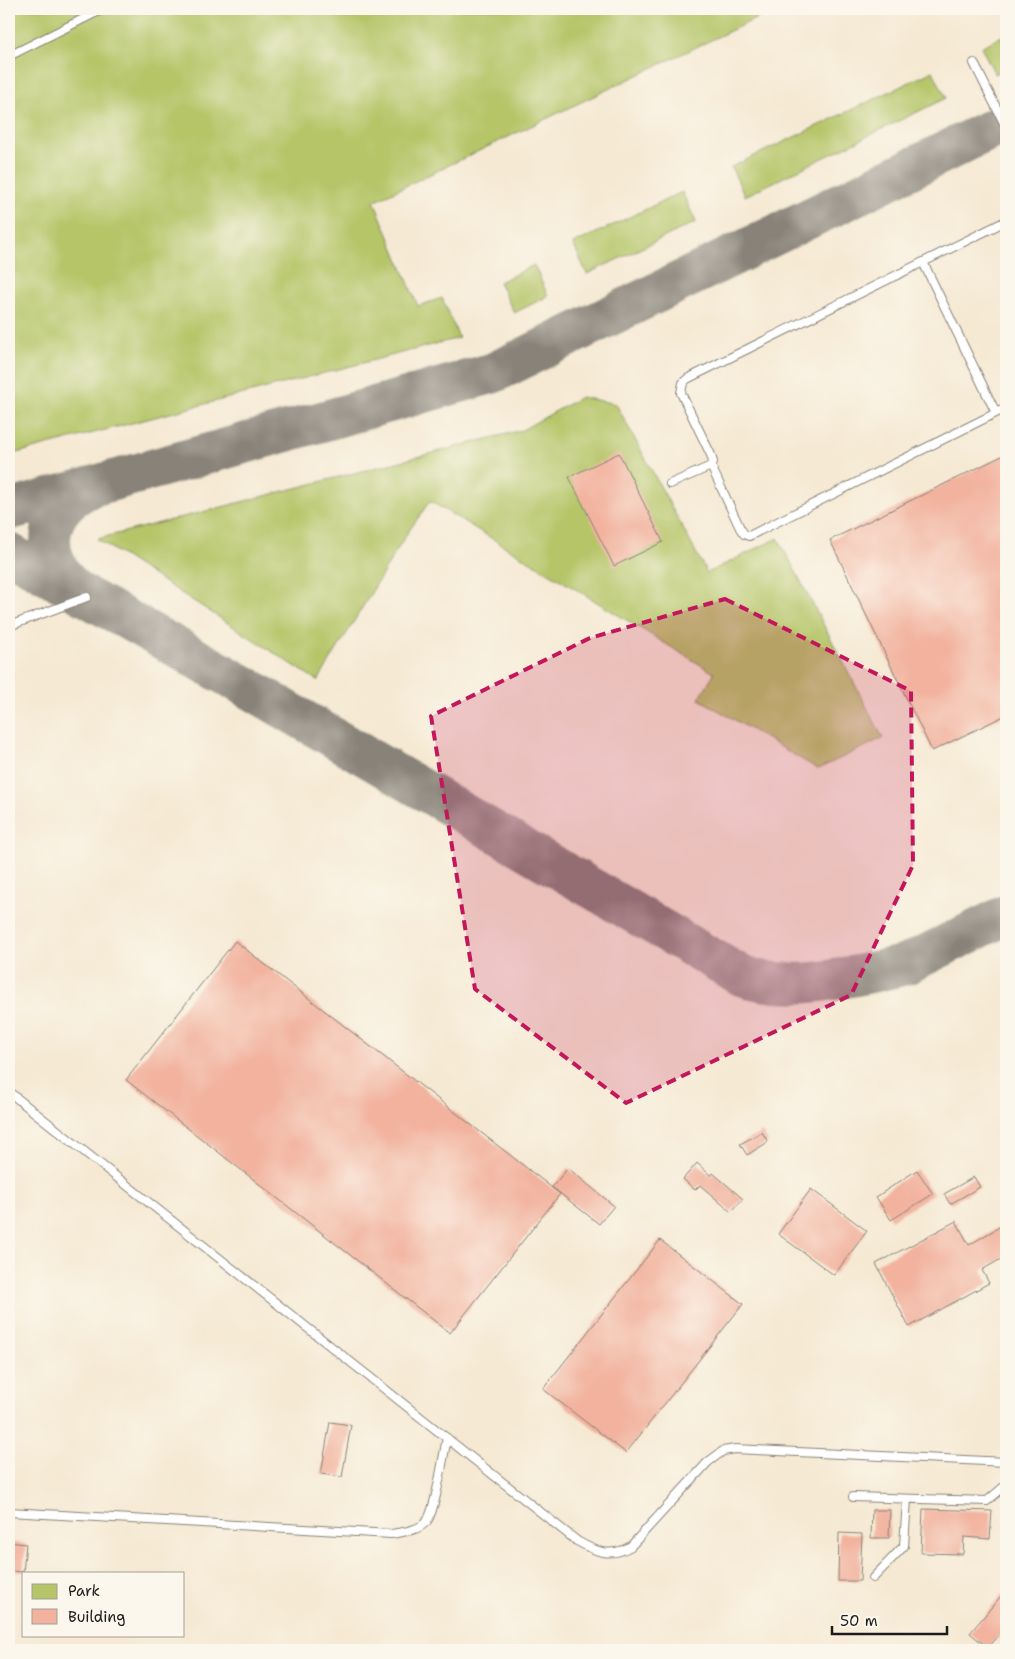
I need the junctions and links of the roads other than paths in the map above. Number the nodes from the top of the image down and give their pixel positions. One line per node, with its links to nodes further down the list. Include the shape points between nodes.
1 (103, 9): 2 (lane)
2 (9, 56)
3 (974, 63): 4 (lane)
4 (1006, 127)
5 (1006, 221): 6 (lane)
6 (923, 262): 8 (lane); 9 (lane, via 695,374 683,383 681,393 713,462)
7 (1006, 408): 8 (lane)
8 (996, 413): 9 (lane, via 749,536 740,528)
9 (711, 466): 10 (lane)
10 (670, 484)
11 (87, 597): 12 (lane)
12 (9, 626)
13 (9, 1092): 14 (lane)
14 (447, 1438): 15 (lane, via 578,1541 610,1554 631,1546 708,1462 723,1451); 19 (lane, via 431,1514 421,1526 403,1532 391,1534)
15 (1006, 1462)
16 (1006, 1485): 18 (lane, via 988,1501)
17 (853, 1497): 18 (lane)
18 (907, 1498): 20 (lane, via 904,1546)
19 (9, 1512)
20 (873, 1578)

